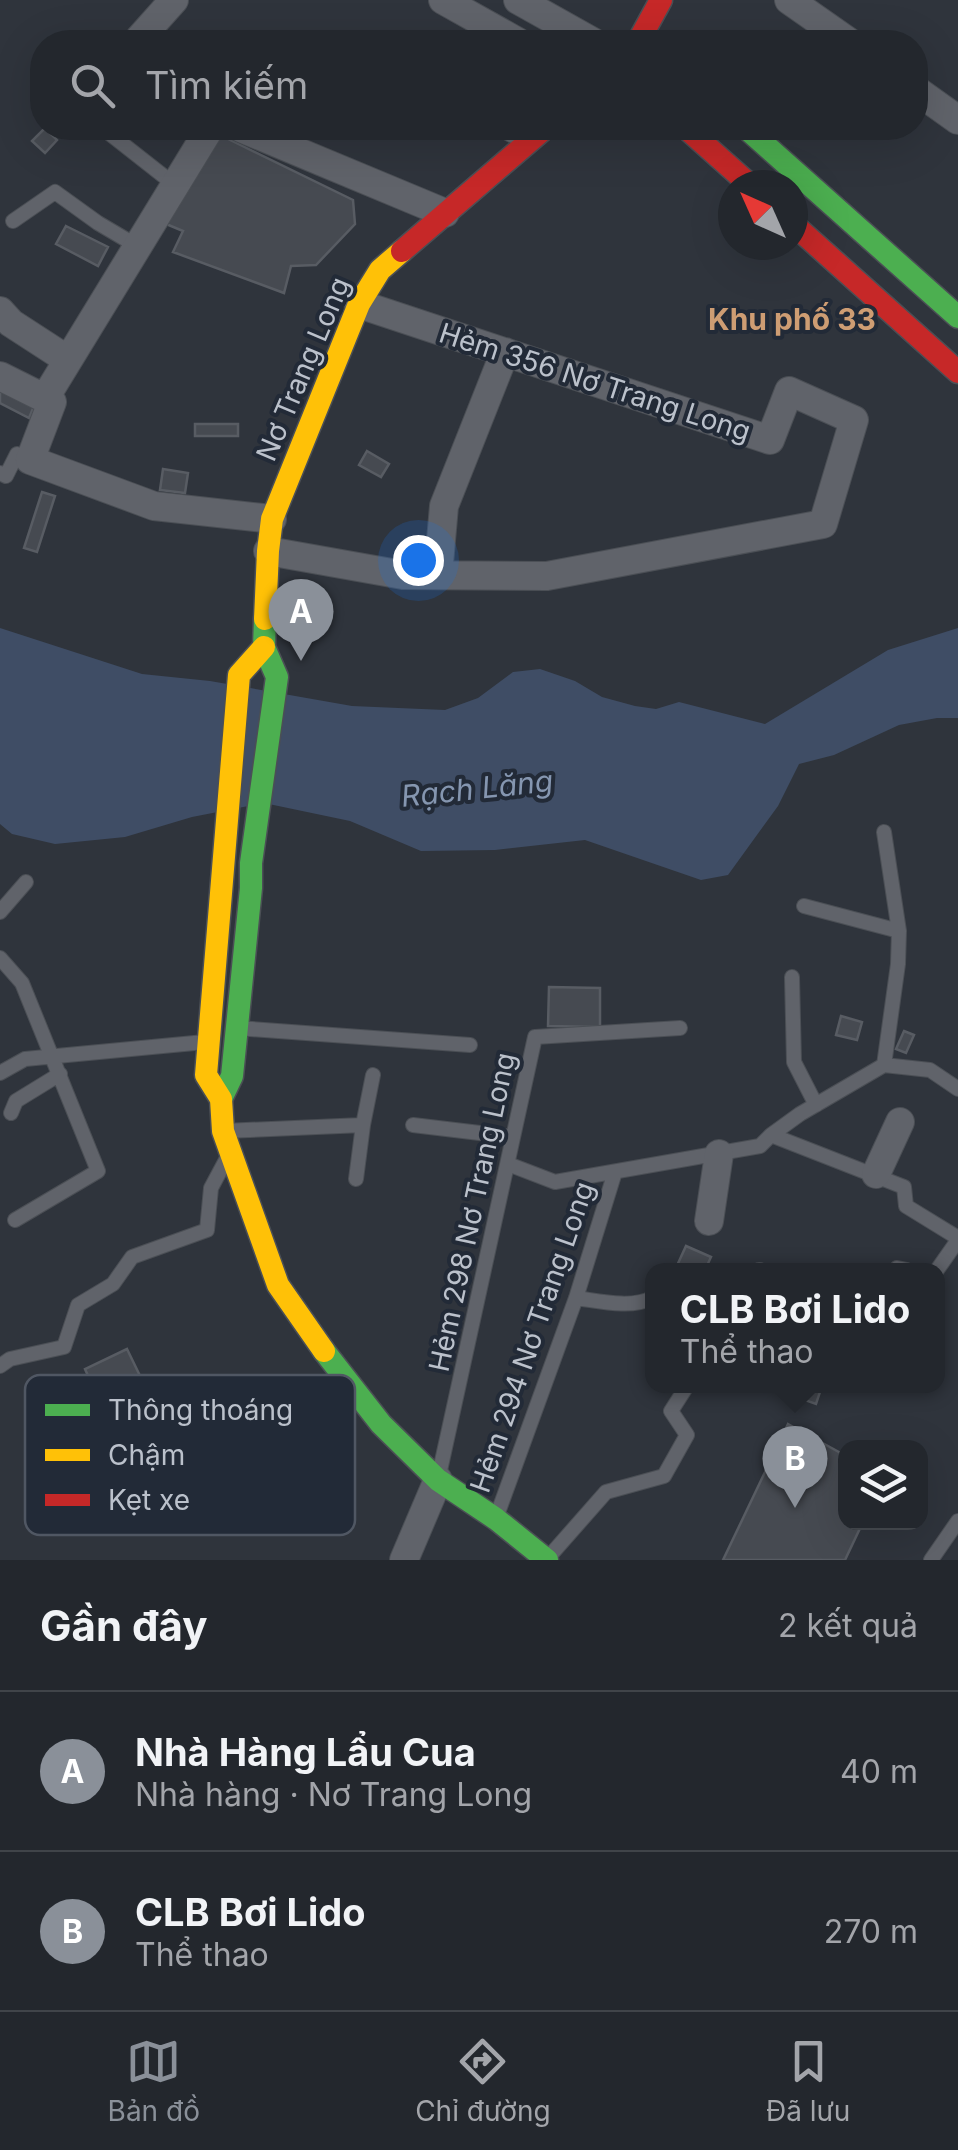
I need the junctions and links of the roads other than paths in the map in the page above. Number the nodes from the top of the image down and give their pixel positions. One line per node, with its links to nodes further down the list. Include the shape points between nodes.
1 (174, 0): 6 (street)
2 (443, 0): 7 (street)
3 (518, 0): 8 (street)
4 (661, 0): 9 (main road)
5 (789, 0): 10 (street)
6 (147, 30)
7 (497, 30)
8 (572, 30)
9 (648, 30)
10 (832, 30)
11 (928, 99): 12 (street)
12 (958, 120)
13 (118, 140): 22 (lane)
14 (202, 140): 22 (street)
15 (270, 140): 23 (street)
16 (520, 140): 20 (lane)
17 (529, 140): 20 (main road, Nơ Trang Long)
18 (699, 140): 21 (main road)
19 (759, 140): 29 (main road)
20 (525, 143): 23 (main road, Nơ Trang Long)
21 (733, 170)
22 (175, 184): 26 (street)
23 (444, 213): 27 (main road, Nơ Trang Long, via 380,270)
24 (13, 221): 26 (lane, via 55,192)
25 (808, 237): 32 (main road)
26 (137, 246): 31 (street)
27 (359, 304): 30 (street, Hẻm 356 Nơ Trang Long); 37 (main road, Nơ Trang Long)
28 (0, 311): 31 (street)
29 (958, 317)
30 (506, 352): 39 (street, via 444,506); 39 (street, Hẻm 356 Nơ Trang Long, via 770,440 790,391 854,420 823,524 547,576)
31 (68, 360): 34 (street)
32 (958, 372)
33 (0, 376): 34 (street)
34 (44, 398): 35 (street, via 52,402)
35 (30, 460): 36 (lane, via 18,454); 37 (street, via 154,506)
36 (3, 474)
37 (272, 519): 38 (main road, Nơ Trang Long)
38 (268, 551): 39 (street); 40 (main road, Nơ Trang Long)
39 (438, 575)
40 (264, 647): 48 (main road, Nơ Trang Long, via 277,677); 50 (main road, via 239,675)
41 (884, 832): 45 (lane)
42 (26, 882): 44 (lane)
43 (804, 906): 45 (lane)
44 (0, 916)
45 (898, 931): 53 (lane)
46 (0, 958): 52 (lane, via 22,982)
47 (792, 977): 59 (lane, via 794,1062)
48 (236, 1028): 51 (lane); 58 (main road, via 232,1076)
49 (680, 1028): 65 (lane, Hẻm 298 Nơ Trang Long, via 535,1037)
50 (207, 1042): 52 (lane); 58 (main road, via 206,1075)
51 (470, 1046)
52 (53, 1057): 54 (lane, via 25,1058); 55 (lane)
53 (884, 1065): 57 (lane, via 930,1070); 59 (lane)
54 (0, 1073)
55 (60, 1074): 60 (lane, via 16,1100); 72 (lane, via 98,1171)
56 (374, 1075): 62 (lane)
57 (958, 1088)
58 (221, 1098): 66 (main road)
59 (816, 1105): 64 (lane)
60 (11, 1113)
61 (900, 1122): 70 (street)
62 (363, 1125): 66 (lane); 71 (lane)
63 (413, 1125): 65 (lane)
64 (771, 1135): 67 (lane, via 760,1146); 70 (lane)
65 (514, 1137): 68 (lane, Hẻm 298 Nơ Trang Long)
66 (226, 1142): 78 (lane, via 207,1230 132,1257 112,1284 78,1305 64,1347); 79 (main road, via 278,1285)
67 (719, 1154): 69 (lane); 73 (street)
68 (508, 1164): 69 (lane, via 556,1182); 82 (lane, Hẻm 298 Nơ Trang Long)
69 (615, 1172): 76 (lane, Hẻm 294 Nơ Trang Long)
70 (876, 1174): 74 (lane, via 904,1187 906,1206)
71 (356, 1178)
72 (15, 1220)
73 (709, 1221)
74 (957, 1235): 75 (lane)
75 (940, 1263)
76 (576, 1298): 77 (lane); 83 (lane, Hẻm 294 Nơ Trang Long)
77 (645, 1302)
78 (0, 1366)
79 (343, 1375)
80 (355, 1390): 82 (main road)
81 (682, 1393): 86 (lane, via 671,1412 687,1434 664,1476 606,1492)
82 (438, 1480): 83 (main road); 85 (street)
83 (496, 1519): 86 (main road)
84 (958, 1521): 87 (lane)
85 (404, 1560)
86 (547, 1560)
87 (931, 1560)

